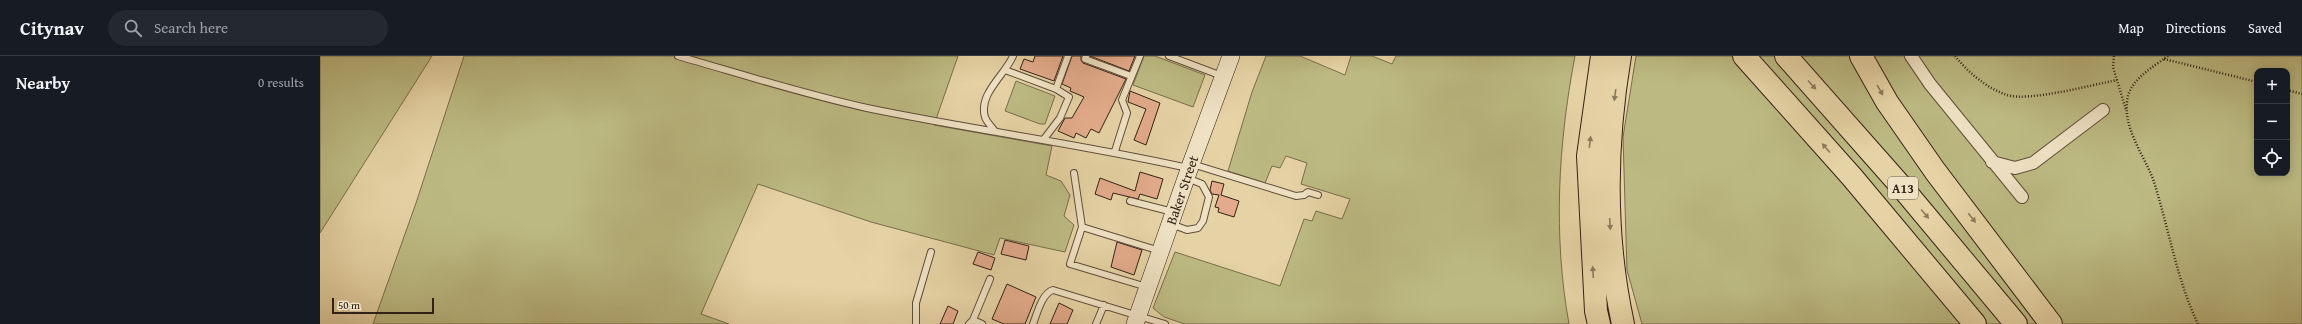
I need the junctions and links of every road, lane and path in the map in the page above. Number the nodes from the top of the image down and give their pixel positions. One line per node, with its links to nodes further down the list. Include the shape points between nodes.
1 (678, 56): 28 (lane, via 808,94 868,108)
2 (1013, 56): 18 (lane)
3 (1068, 56): 23 (lane)
4 (1086, 56): 19 (lane, via 1085,59)
5 (1140, 56): 19 (lane)
6 (1169, 56): 20 (lane)
7 (1231, 56): 20 (main road, Baker Street)
8 (1602, 56): 52 (highway, one-way to 8, via 1596,310 1588,156)
9 (1620, 56): 53 (highway, one-way to 53, via 1613,107 1608,183 1613,263)
10 (1744, 56): 34 (highway, A13, one-way to 10)
11 (1786, 56): 56 (highway, A13, one-way to 56, via 1896,179)
12 (1861, 56): 57 (highway, one-way to 57, via 1887,102 1931,165)
13 (1911, 56): 31 (street)
14 (1955, 56): 21 (path, via 1981,82 2007,95 2034,95)
15 (2114, 56): 21 (path)
16 (2168, 56): 17 (path)
17 (2164, 59): 22 (path); 27 (path, via 2134,85 2128,95)
18 (1005, 70): 23 (lane); 28 (lane, via 990,90 984,106 985,117)
19 (1131, 76): 30 (lane, via 1122,100 1127,113)
20 (1223, 76): 32 (main road, Baker Street)
21 (2117, 80): 27 (path)
22 (2254, 81)
23 (1056, 89): 29 (lane, via 1069,97 1060,118)
24 (2290, 91): 25 (path)
25 (2302, 94)
26 (2103, 110): 31 (street, via 2033,163 2015,168)
27 (2127, 113): 58 (path, via 2131,132 2153,179 2188,303)
28 (994, 130): 29 (lane)
29 (1044, 139): 30 (lane)
30 (1115, 151): 32 (lane)
31 (1992, 162): 36 (street)
32 (1189, 170): 35 (lane, via 1296,196 1308,192); 38 (main road, Baker Street); 38 (lane, via 1202,184 1209,197 1203,221 1198,228 1187,230)
33 (1074, 173): 39 (lane)
34 (1852, 177): 54 (highway); 55 (highway, A13)
35 (1318, 195)
36 (2022, 197)
37 (1130, 200): 38 (lane)
38 (1173, 218): 41 (main road, Baker Street)
39 (1082, 227): 41 (lane); 43 (lane, via 1070,264)
40 (931, 252): 47 (lane, via 916,304)
41 (1161, 252): 43 (main road, Baker Street)
42 (990, 279): 46 (lane)
43 (1149, 287): 45 (main road, Baker Street)
44 (1104, 305): 45 (lane); 49 (lane, via 1051,291); 50 (lane)
45 (1137, 320): 51 (lane)
46 (971, 322): 48 (lane)
47 (916, 324)
48 (982, 324)
49 (1033, 324)
50 (1096, 324)
51 (1165, 324)
52 (1599, 324)
53 (1623, 324)
54 (1960, 324)
55 (1975, 324)
56 (2016, 324)
57 (2050, 324)
58 (2198, 324)

